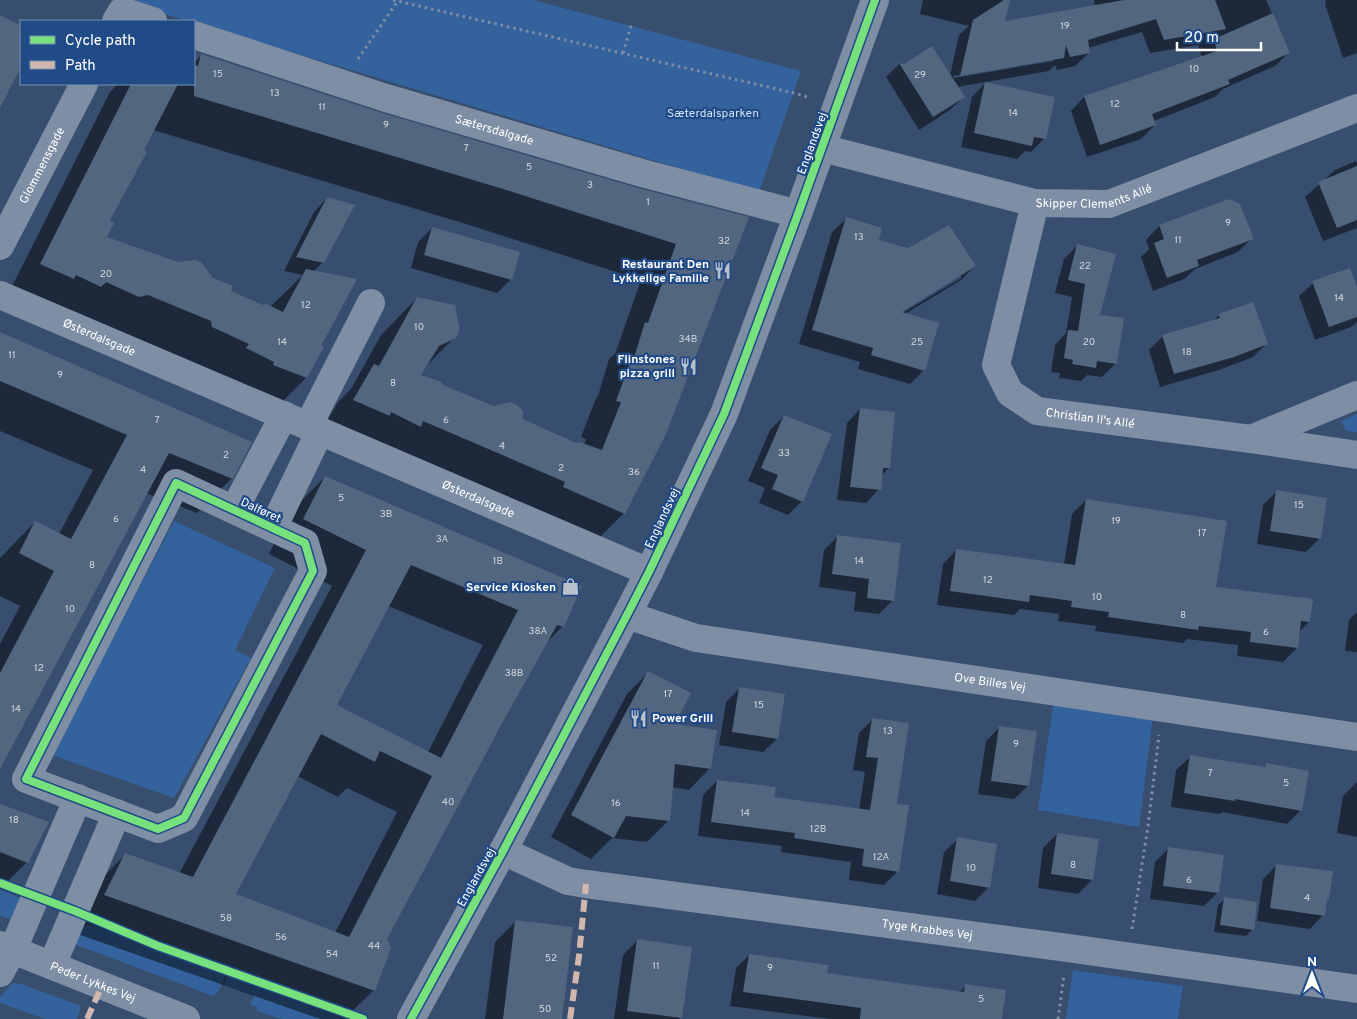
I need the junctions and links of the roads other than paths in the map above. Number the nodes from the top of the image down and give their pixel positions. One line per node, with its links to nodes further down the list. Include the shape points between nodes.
1 (875, 0): 7 (street, Englandsvej)
2 (119, 16): 3 (street)
3 (146, 20)
4 (195, 35): 9 (street, Sætersdalgade, via 396,101 642,173)
5 (83, 85): 10 (street, Glommensgade)
6 (1357, 108): 8 (street, Skipper Clements Allé, via 1110,204)
7 (822, 148): 8 (street, Skipper Clements Allé); 9 (street, Englandsvej)
8 (1035, 203): 16 (street, Christian II's Allé, via 996,365 1010,394 1037,411)
9 (798, 214): 20 (street, Englandsvej, via 724,414)
10 (0, 246)
11 (0, 295): 14 (street, Østerdalsgade)
12 (371, 304): 15 (street)
13 (1357, 395): 16 (street, Christian II's Allé)
14 (284, 416): 15 (street, Østerdalsgade); 18 (street, Dalføret)
15 (314, 428): 19 (street, Dalføret); 20 (street, Østerdalsgade)
16 (1251, 439): 17 (street, Christian II's Allé)
17 (1357, 455)
18 (234, 510): 19 (street, Dalføret); 23 (street, Dalføret, via 176,482 26,779)
19 (273, 528): 24 (street, Dalføret, via 305,543 313,571 184,818 158,829)
20 (649, 572): 21 (street, Englandsvej)
21 (627, 615): 22 (street, Ove Billes Vej, via 696,638); 25 (street, Englandsvej)
22 (1357, 737)
23 (78, 798): 24 (street, Dalføret); 26 (street)
24 (117, 813): 27 (street)
25 (503, 851): 29 (street, Tyge Krabbes Vej, via 568,881 586,884); 31 (street, Englandsvej)
26 (6, 947): 27 (street, Peder Lykkes Vej); 28 (street)
27 (52, 965): 30 (street, Peder Lykkes Vej)
28 (0, 974)
29 (1357, 989)
30 (186, 1019)
31 (411, 1019)

